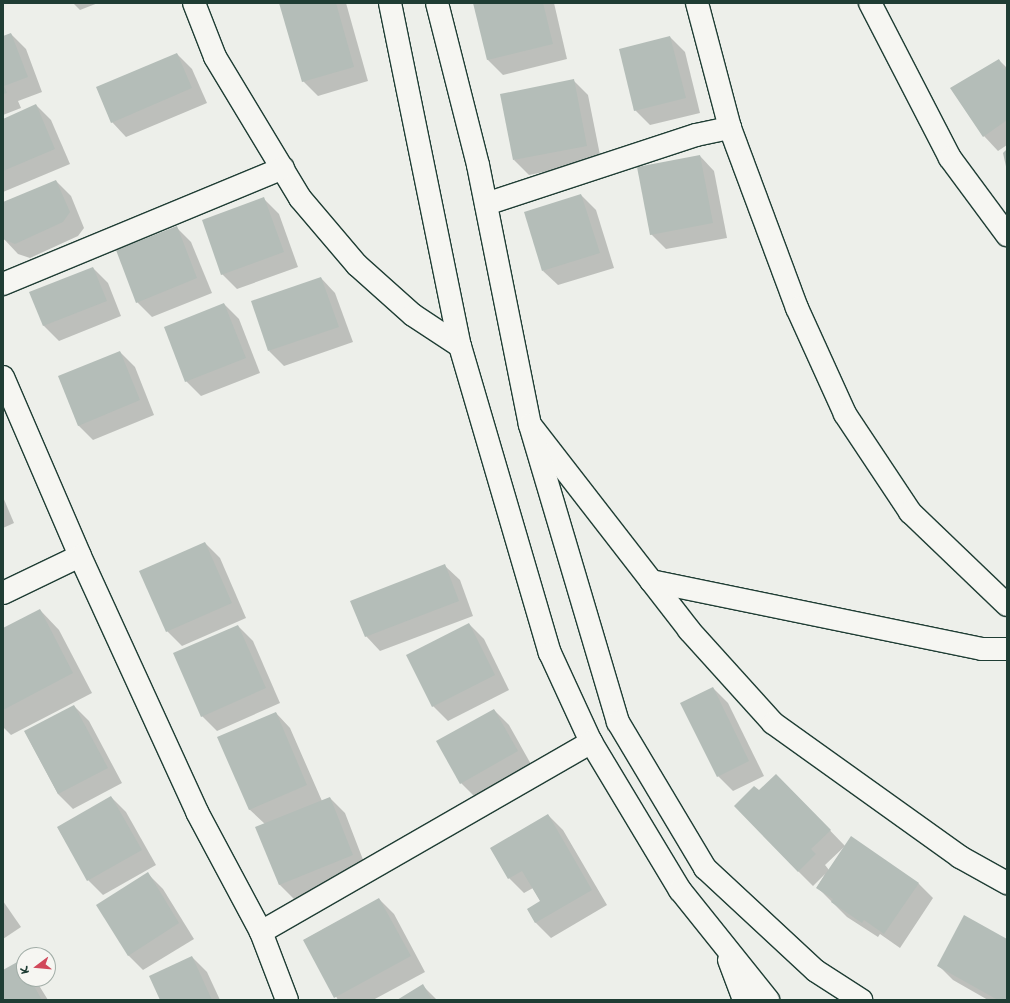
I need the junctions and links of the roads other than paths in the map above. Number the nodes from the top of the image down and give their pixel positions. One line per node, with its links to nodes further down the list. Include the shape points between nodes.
1 (194, 3): 7 (street, via 215,57)
2 (390, 3): 11 (street)
3 (437, 3): 8 (street)
4 (697, 3): 6 (street)
5 (870, 3): 9 (street, via 950,158)
6 (730, 128): 8 (street, via 696,135); 17 (street, via 797,308 845,414 910,512)
7 (282, 168): 10 (street); 11 (street, via 300,198 357,265 413,315)
8 (486, 204): 13 (street)
9 (1007, 235)
10 (3, 284)
11 (460, 346): 19 (street, via 550,653)
12 (3, 376): 14 (street)
13 (530, 425): 15 (street); 26 (street, via 622,729 705,868 816,971)
14 (80, 556): 16 (street); 21 (street, via 197,812)
15 (651, 581): 18 (street, via 982,649); 20 (street, via 689,630 773,723 960,857)
16 (3, 593)
17 (1007, 605)
18 (1007, 649)
19 (591, 742): 21 (street); 22 (street, via 680,890)
20 (1007, 883)
21 (261, 932): 23 (street)
22 (721, 940): 24 (street); 25 (street)
23 (287, 1000)
24 (744, 1000)
25 (768, 1000)
26 (861, 1000)

